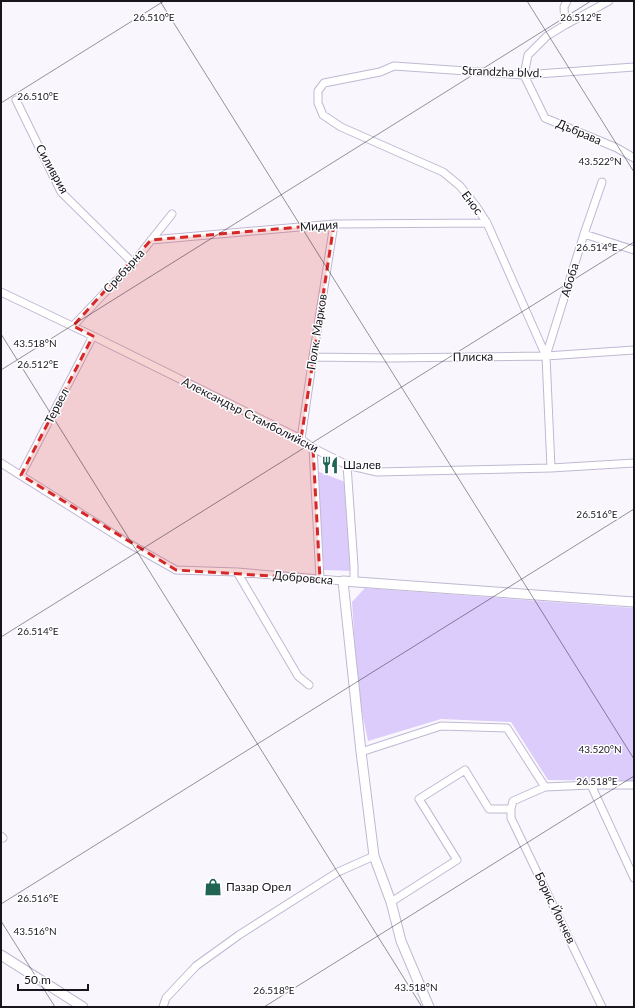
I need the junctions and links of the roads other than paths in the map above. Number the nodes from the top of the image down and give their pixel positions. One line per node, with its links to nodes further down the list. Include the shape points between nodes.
1 (567, 1): 3 (street, via 564,7)
2 (609, 1): 3 (street)
3 (565, 24): 6 (street, via 547,36 528,55)
4 (394, 66): 6 (street, Strandzha blvd.); 12 (street, Енос, via 380,72 324,83 318,91 318,103 322,114 341,127 443,172 460,186)
5 (634, 67): 6 (street, Strandzha blvd.)
6 (524, 75): 8 (street, Дъбрава, via 545,118 617,148)
7 (16, 100): 16 (street, Силиврия, via 61,192)
8 (634, 158)
9 (602, 182): 13 (street, Абоба)
10 (172, 214): 14 (street, Сребърна)
11 (334, 224): 12 (street, Мидия); 14 (street, Мидия); 22 (street, Полк. Марков)
12 (487, 224): 21 (street, Енос)
13 (584, 234): 15 (street); 21 (street, Абоба)
14 (152, 240): 16 (street, Сребърна)
15 (634, 250)
16 (133, 263): 18 (street, Сребърна)
17 (1, 292): 18 (street, Александър Стамболийски)
18 (73, 326): 19 (street, Александър Стамболийски)
19 (92, 336): 23 (street, Александър Стамболийски); 29 (street, Тервел)
20 (634, 350): 21 (street, Плиска)
21 (546, 356): 22 (street, Плиска); 28 (street, Енос)
22 (313, 357): 23 (street, Полк. Марков)
23 (300, 439): 24 (street, Александър Стамболийски)
24 (313, 448): 27 (street, Александър Стамболийски); 31 (street)
25 (1, 463): 29 (street, Добровска)
26 (634, 463): 28 (street, Александър Стамболийски)
27 (348, 465): 28 (street, Александър Стамболийски, via 377,472); 33 (street)
28 (551, 468)
29 (21, 475): 30 (street, Добровска, via 128,543 176,570)
30 (237, 572): 31 (street, Добровска); 35 (street, via 298,676)
31 (320, 579): 32 (street, Добровска)
32 (343, 581): 33 (street, Добровска); 36 (street)
33 (354, 582): 34 (street, Добровска)
34 (634, 602)
35 (309, 684)
36 (361, 752): 39 (street, via 441,726 507,728); 41 (street)
37 (591, 785): 38 (street); 39 (street); 42 (street)
38 (634, 785)
39 (545, 787): 40 (street, via 512,801)
40 (511, 809): 43 (street, via 489,809 465,770 419,799 457,860); 48 (street, Борис Йончев, via 511,818)
41 (374, 856): 43 (street); 46 (street, via 338,872 196,966 166,998)
42 (634, 878)
43 (391, 902): 47 (street, via 401,941)
44 (1, 954): 45 (street)
45 (84, 1007)
46 (163, 1007)
47 (430, 1007)
48 (602, 1007)

